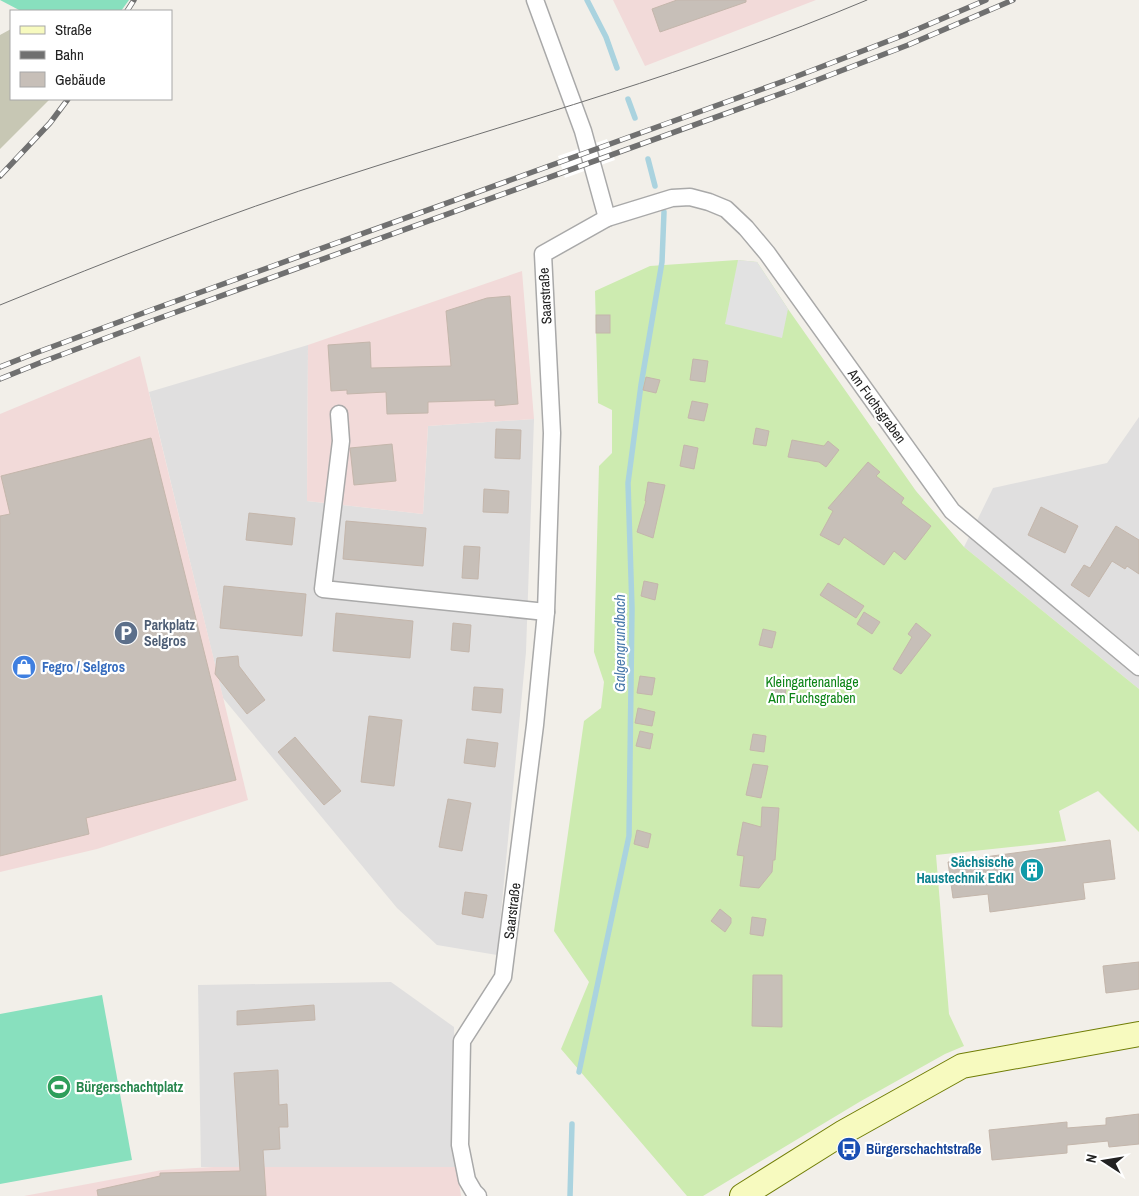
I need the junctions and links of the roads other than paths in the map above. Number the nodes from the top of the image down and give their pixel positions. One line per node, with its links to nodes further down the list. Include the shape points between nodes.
1 (535, 0): 2 (street, via 583,131)
2 (608, 218): 4 (street, Saarstraße, via 543,254 552,434); 5 (street, Am Fuchsgraben, via 672,198 690,197 726,209 766,253 952,511)
3 (339, 414): 4 (street, via 341,441 323,589)
4 (546, 612): 7 (street, Saarstraße, via 503,977 462,1041 460,1145 467,1180)
5 (1139, 667)
6 (1139, 1034): 8 (main road, via 962,1066 844,1132)
7 (478, 1196)
8 (742, 1196)

